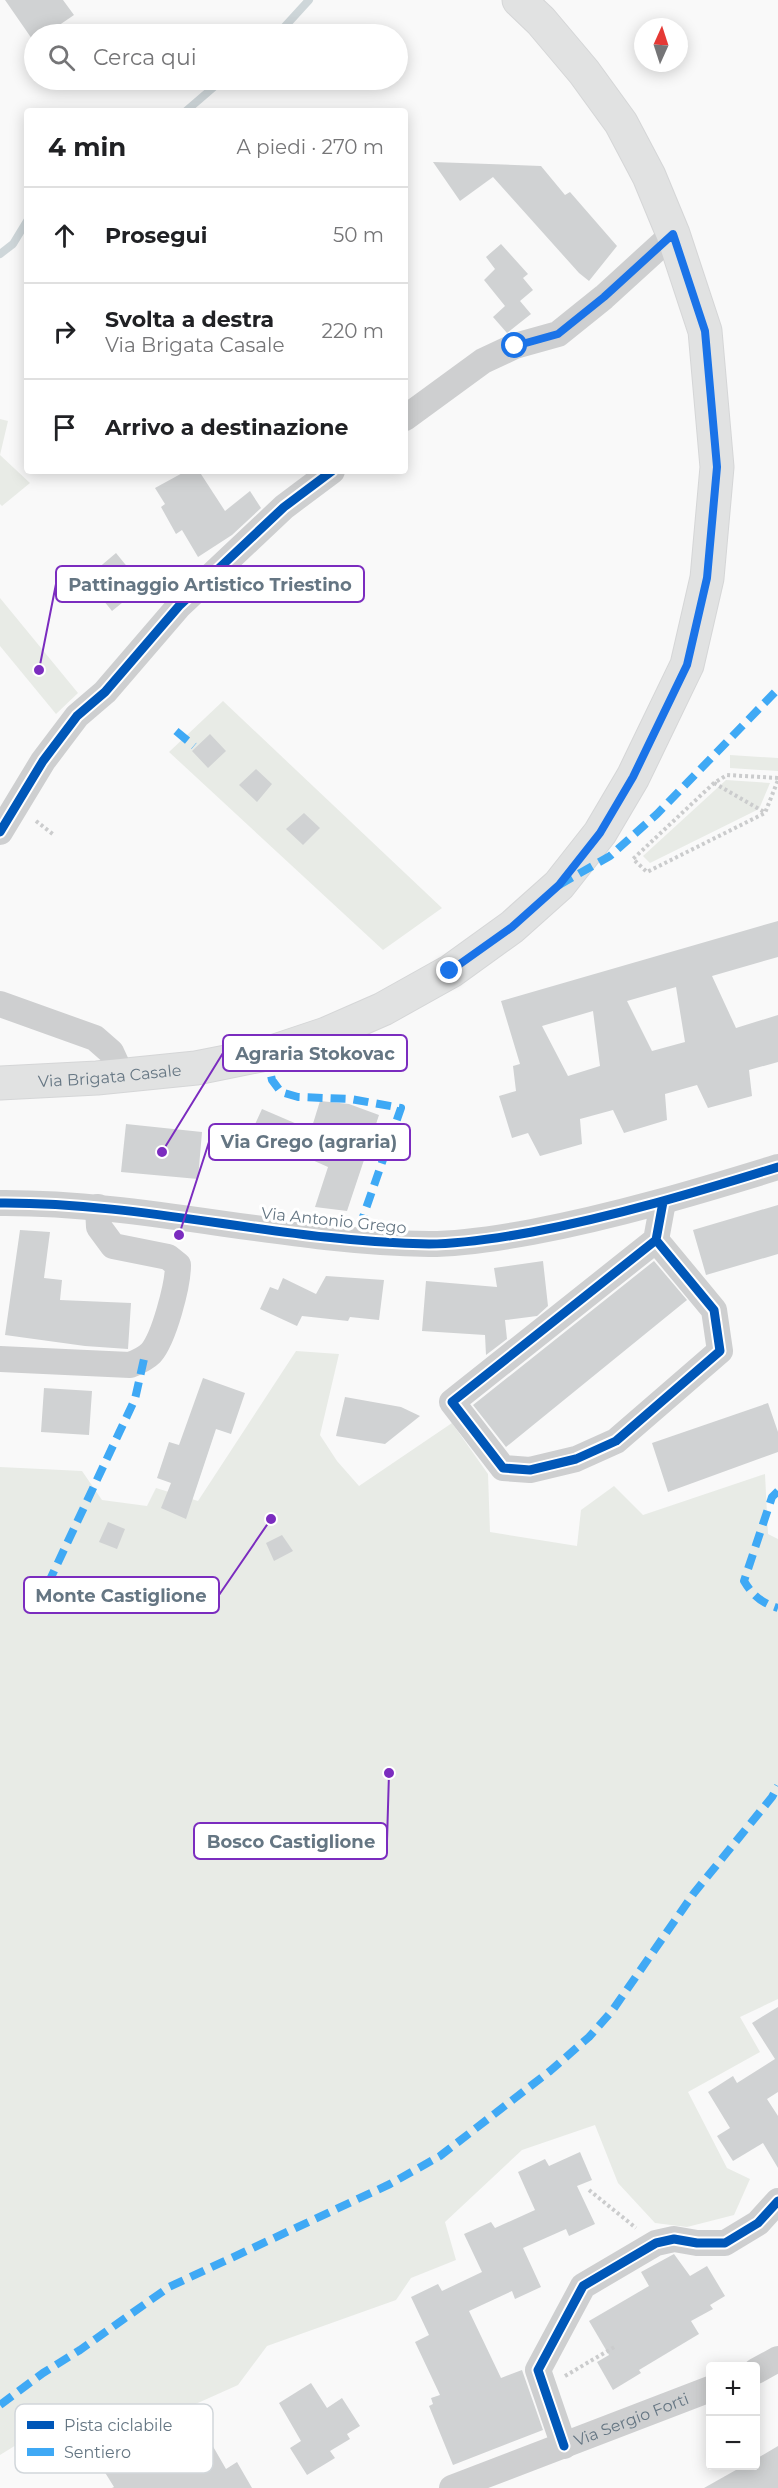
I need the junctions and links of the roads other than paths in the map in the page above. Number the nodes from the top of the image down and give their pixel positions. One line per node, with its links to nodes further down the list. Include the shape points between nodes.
1 (519, 0): 2 (main road, Via Brigata Casale, via 584,72 621,123)
2 (673, 234): 3 (street, via 558,334 515,346 483,361); 7 (main road, Via Brigata Casale, via 705,331 712,394 717,467 707,578 687,665 633,777 600,833 559,885 512,927 450,971 383,1009 266,1054 196,1068)
3 (408, 416)
4 (328, 474): 5 (street, via 284,507 179,606 105,692 77,716 43,761)
5 (0, 832)
6 (0, 1004): 7 (street, via 95,1038 111,1052)
7 (122, 1076): 8 (main road, Via Brigata Casale)
8 (0, 1083)
9 (778, 1167): 10 (street, Via Antonio Grego)
10 (663, 1202): 12 (street, Via Antonio Grego, via 492,1239 431,1244 371,1241); 13 (street)
11 (0, 1203): 12 (street, Via Antonio Grego)
12 (98, 1207): 14 (street, via 99,1227 113,1246 168,1257 177,1265 178,1280 153,1350 130,1365)
13 (656, 1240): 13 (street, via 452,1402 504,1468 542,1468 576,1459 616,1441 720,1351 714,1310)
14 (0, 1359)
15 (778, 2201): 19 (street, via 758,2223 725,2243 674,2238 656,2243 583,2286 538,2370)
16 (778, 2359): 17 (street)
17 (760, 2369)
18 (706, 2390): 19 (street, Via Sergio Forti)
19 (564, 2446): 20 (street, Via Sergio Forti)
20 (452, 2488)

